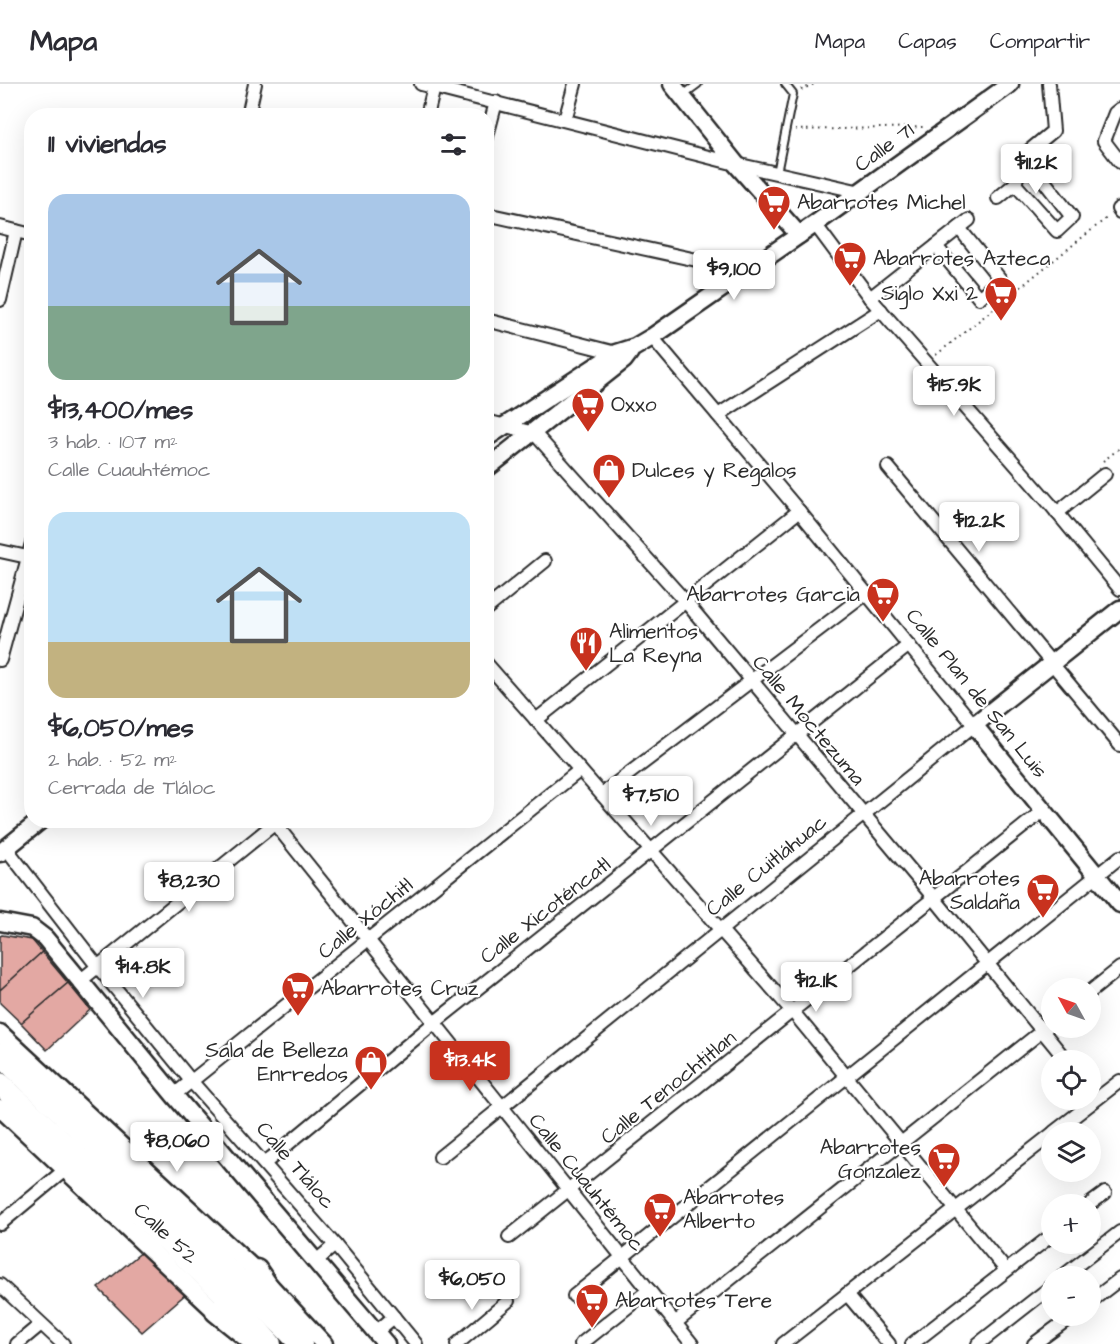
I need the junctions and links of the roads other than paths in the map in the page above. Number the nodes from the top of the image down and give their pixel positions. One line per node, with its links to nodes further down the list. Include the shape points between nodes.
1 (255, 84): 12 (street)
2 (421, 84): 8 (street)
3 (575, 84): 16 (street)
4 (698, 84): 10 (lane)
5 (785, 84): 20 (lane, via 793,94)
6 (1049, 84): 17 (street, via 1053,131)
7 (1007, 85): 22 (street, Calle 71)
8 (434, 87): 9 (street); 13 (street)
9 (470, 90): 11 (street)
10 (678, 90): 19 (street)
11 (496, 102): 15 (street); 16 (street)
12 (250, 108)
13 (429, 108)
14 (1120, 109): 18 (street, via 1104,141)
15 (494, 110)
16 (565, 120): 19 (street)
17 (1024, 155): 21 (street); 21 (street, via 1072,217 1057,231)
18 (1120, 162)
19 (736, 164): 20 (street); 29 (street)
20 (777, 173): 22 (street)
21 (1015, 184): 23 (street)
22 (861, 192): 25 (street, Calle 71)
23 (998, 198)
24 (494, 216): 31 (street)
25 (815, 224): 29 (street, Calle 71); 32 (street)
26 (0, 227): 27 (street)
27 (16, 231): 28 (street); 33 (street)
28 (24, 233)
29 (799, 235): 31 (street, Calle 71)
30 (936, 246): 30 (street, via 980,298 1000,279 964,224); 32 (street)
31 (747, 271): 36 (street, Calle 71)
32 (870, 298): 34 (street)
33 (0, 300)
34 (881, 310): 38 (street); 47 (street)
35 (494, 322): 37 (street)
36 (652, 337): 37 (street, Calle 71); 38 (street, Calle Plan de San Luis)
37 (625, 353): 40 (street, Calle 71); 42 (street, Calle 71)
38 (718, 415): 46 (street, Calle Plan de San Luis)
39 (494, 423): 40 (street)
40 (506, 425): 41 (street, Calle 71); 42 (street)
41 (494, 433)
42 (534, 433): 43 (street, Calle 71); 54 (street, Calle Moctezuma)
43 (494, 464)
44 (888, 467): 59 (street)
45 (1105, 474): 47 (street)
46 (799, 511): 53 (street, Calle Plan de San Luis); 54 (street)
47 (1057, 513): 52 (street)
48 (0, 550): 49 (street)
49 (24, 556)
50 (546, 561): 55 (street)
51 (24, 578): 58 (street)
52 (1120, 589)
53 (867, 593): 57 (street, Calle Plan de San Luis); 61 (street)
54 (686, 602): 61 (street, Calle Moctezuma); 62 (street)
55 (494, 603)
56 (1120, 609): 59 (street, Calle Cuitláhuac)
57 (909, 645): 63 (street, Calle Plan de San Luis); 64 (street, Calle Xicoténcatl)
58 (0, 660)
59 (1052, 663): 63 (street, Calle Cuitláhuac); 65 (street)
60 (494, 672): 62 (street)
61 (752, 682): 64 (street, Calle Moctezuma); 67 (street)
62 (536, 720): 66 (street)
63 (974, 725): 68 (street, Calle Plan de San Luis); 69 (street, Calle Cuitláhuac)
64 (796, 735): 69 (street, Calle Moctezuma); 74 (street, Calle Xicoténcatl)
65 (1120, 745)
66 (580, 770): 67 (street); 81 (street, Calle Xóchitl)
67 (602, 794): 74 (street)
68 (1044, 810): 76 (street, Calle Plan de San Luis); 77 (street, Calle Tenochtitlan)
69 (863, 816): 77 (street, Calle Moctezuma); 80 (street, Calle Cuitláhuac)
70 (31, 828): 73 (street)
71 (269, 828): 83 (street)
72 (281, 828): 81 (street, Calle Cuauhtémoc)
73 (3, 850): 83 (street, Calle Tláloc)
74 (651, 850): 80 (street); 89 (street, Calle Xicoténcatl)
75 (1120, 856): 76 (street)
76 (1097, 875): 78 (street, Calle Plan de San Luis); 82 (street)
77 (934, 898): 82 (street, Calle Moctezuma); 87 (street, Calle Tenochtitlan)
78 (1120, 904)
79 (0, 921): 85 (street, via 39,932)
80 (721, 930): 87 (street); 99 (street, Calle Cuitláhuac)
81 (368, 940): 89 (street, Calle Cuauhtémoc); 95 (street, Calle Xóchitl)
82 (987, 964): 88 (street, Calle Moctezuma); 93 (street)
83 (98, 967): 85 (street); 95 (street, Calle Tláloc)
84 (1120, 968): 86 (street)
85 (80, 981): 98 (street)
86 (1101, 983)
87 (794, 1012): 93 (street); 108 (street, Calle Tenochtitlan)
88 (1041, 1021)
89 (434, 1023): 99 (street, Calle Cuauhtémoc); 106 (street, Calle Xicoténcatl)
90 (1041, 1032): 104 (street)
91 (0, 1033): 124 (street)
92 (0, 1054): 124 (highway)
93 (848, 1076): 104 (street); 117 (street)
94 (1120, 1081): 97 (street)
95 (192, 1082): 98 (street, Calle Xóchitl); 106 (street, Calle Tláloc)
96 (0, 1084): 124 (highway)
97 (1101, 1091)
98 (174, 1095): 118 (street)
99 (502, 1107): 105 (street, Calle Cuitláhuac); 108 (street, Calle Cuauhtémoc)
100 (0, 1108): 107 (street, Calle 52)
101 (1078, 1110): 102 (street)
102 (1065, 1122)
103 (1041, 1142): 111 (street)
104 (902, 1143): 111 (street); 131 (street)
105 (440, 1157)
106 (265, 1163): 116 (street, Calle Tláloc)
107 (66, 1169): 112 (street); 124 (street, Calle 52)
108 (569, 1190): 114 (street, Calle Tenochtitlan); 117 (street, Calle Cuauhtémoc)
109 (1105, 1193): 110 (street)
110 (1101, 1196)
111 (956, 1209): 120 (street); 125 (street)
112 (0, 1224)
113 (1120, 1232): 119 (street)
114 (509, 1237)
115 (1041, 1243): 120 (street)
116 (334, 1245): 118 (street); 130 (street, Calle Tláloc)
117 (623, 1257): 123 (street, Calle Cuauhtémoc); 128 (street)
118 (316, 1261): 134 (street)
119 (1076, 1266)
120 (1006, 1270): 149 (street)
121 (1120, 1279): 126 (street)
122 (0, 1285): 132 (street)
123 (649, 1290): 131 (street, Calle Cuauhtémoc); 145 (street)
124 (237, 1291): 137 (street, Calle 52); 138 (highway); 139 (highway); 140 (highway); 141 (highway); 142 (street)
125 (847, 1294): 147 (street); 148 (street)
126 (1101, 1294)
127 (1041, 1295): 150 (street)
128 (574, 1296)
129 (508, 1301): 144 (street)
130 (394, 1317): 134 (street); 143 (street, Calle Tláloc)
131 (675, 1323): 146 (street, Calle Cuauhtémoc)
132 (41, 1324): 135 (street); 136 (street)
133 (1058, 1326): 151 (street)
134 (381, 1338)
135 (17, 1344)
136 (63, 1344)
137 (246, 1344)
138 (258, 1344)
139 (270, 1344)
140 (301, 1344)
141 (306, 1344)
142 (324, 1344)
143 (416, 1344)
144 (457, 1344)
145 (582, 1344)
146 (692, 1344)
147 (783, 1344)
148 (889, 1344)
149 (912, 1344)
150 (978, 1344)
151 (1034, 1344)

